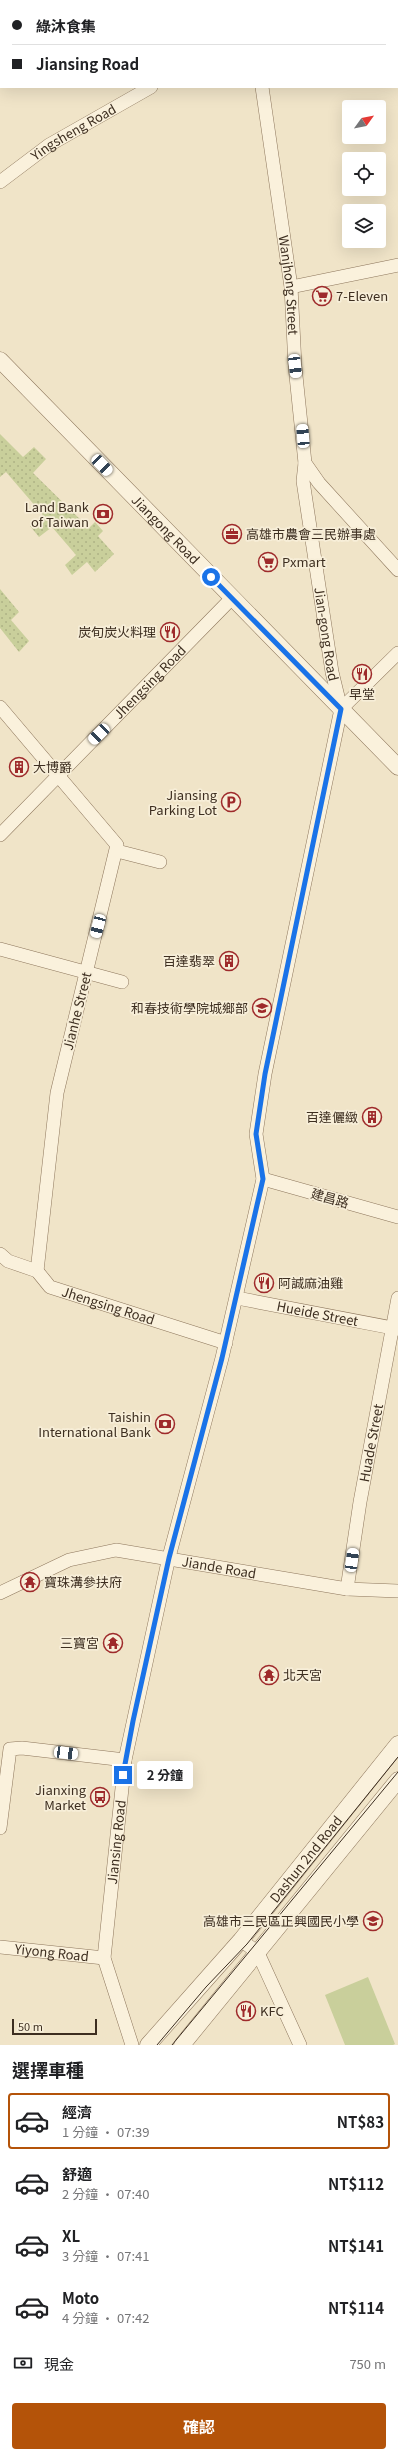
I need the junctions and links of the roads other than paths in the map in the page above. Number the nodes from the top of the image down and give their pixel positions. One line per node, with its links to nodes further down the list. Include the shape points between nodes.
1 (149, 88): 3 (street, Yingsheng Road, via 49,145)
2 (262, 88): 5 (street, Wanjhong Street)
3 (0, 182)
4 (398, 265): 5 (street)
5 (291, 287): 7 (street, Wanjhong Street, via 295,366)
6 (0, 360): 9 (street, Jiangong Road)
7 (305, 463): 8 (street, Wanjhong Street, via 319,483); 12 (street, Jian-gong Road, via 303,480 332,672)
8 (398, 570)
9 (232, 598): 12 (street, Jiangong Road); 14 (street, Jhengsing Road)
10 (398, 653): 12 (street)
11 (0, 707): 14 (street)
12 (341, 709): 13 (street, Jiangong Road); 21 (street, Jiansing Road, via 265,1074 256,1134)
13 (398, 767)
14 (57, 775): 15 (street, Jhengsing Road); 16 (street, via 117,845)
15 (0, 835)
16 (117, 851): 17 (street); 19 (street, Jianhe Street)
17 (160, 862)
18 (0, 949): 19 (street)
19 (86, 972): 20 (street); 24 (street, Jianhe Street, via 57,1093)
20 (122, 982)
21 (263, 1179): 22 (street, 建昌路); 25 (street, Jiansing Road)
22 (398, 1217)
23 (0, 1254): 24 (street, via 8,1261)
24 (37, 1271): 28 (street, Jhengsing Road, via 50,1287)
25 (237, 1298): 27 (street, Hueide Street); 28 (street, Jiansing Road)
26 (398, 1298): 27 (street, Huade Street)
27 (396, 1328): 30 (street, Huade Street, via 360,1502)
28 (226, 1343): 29 (street, Jiansing Road)
29 (169, 1558): 30 (street, Jiande Road); 32 (street, Jiande Road, via 110,1551 69,1560); 34 (street, Jiansing Road)
30 (347, 1589): 31 (street, Jiande Road)
31 (398, 1591)
32 (0, 1593)
33 (398, 1744): 37 (street, Dashun 2nd Road)
34 (125, 1760): 36 (street, via 22,1748 10,1749); 40 (street, Jiansing Road)
35 (398, 1780): 39 (street, Dashun 2nd Road)
36 (0, 1828)
37 (241, 1940): 39 (street); 42 (street, Dashun 2nd Road)
38 (0, 1947): 40 (street, Yiyong Road)
39 (258, 1953): 43 (street, Dashun 2nd Road); 44 (street)
40 (104, 1958): 41 (street, Jiansing Road)
41 (132, 2045)
42 (148, 2045)
43 (182, 2045)
44 (300, 2045)

